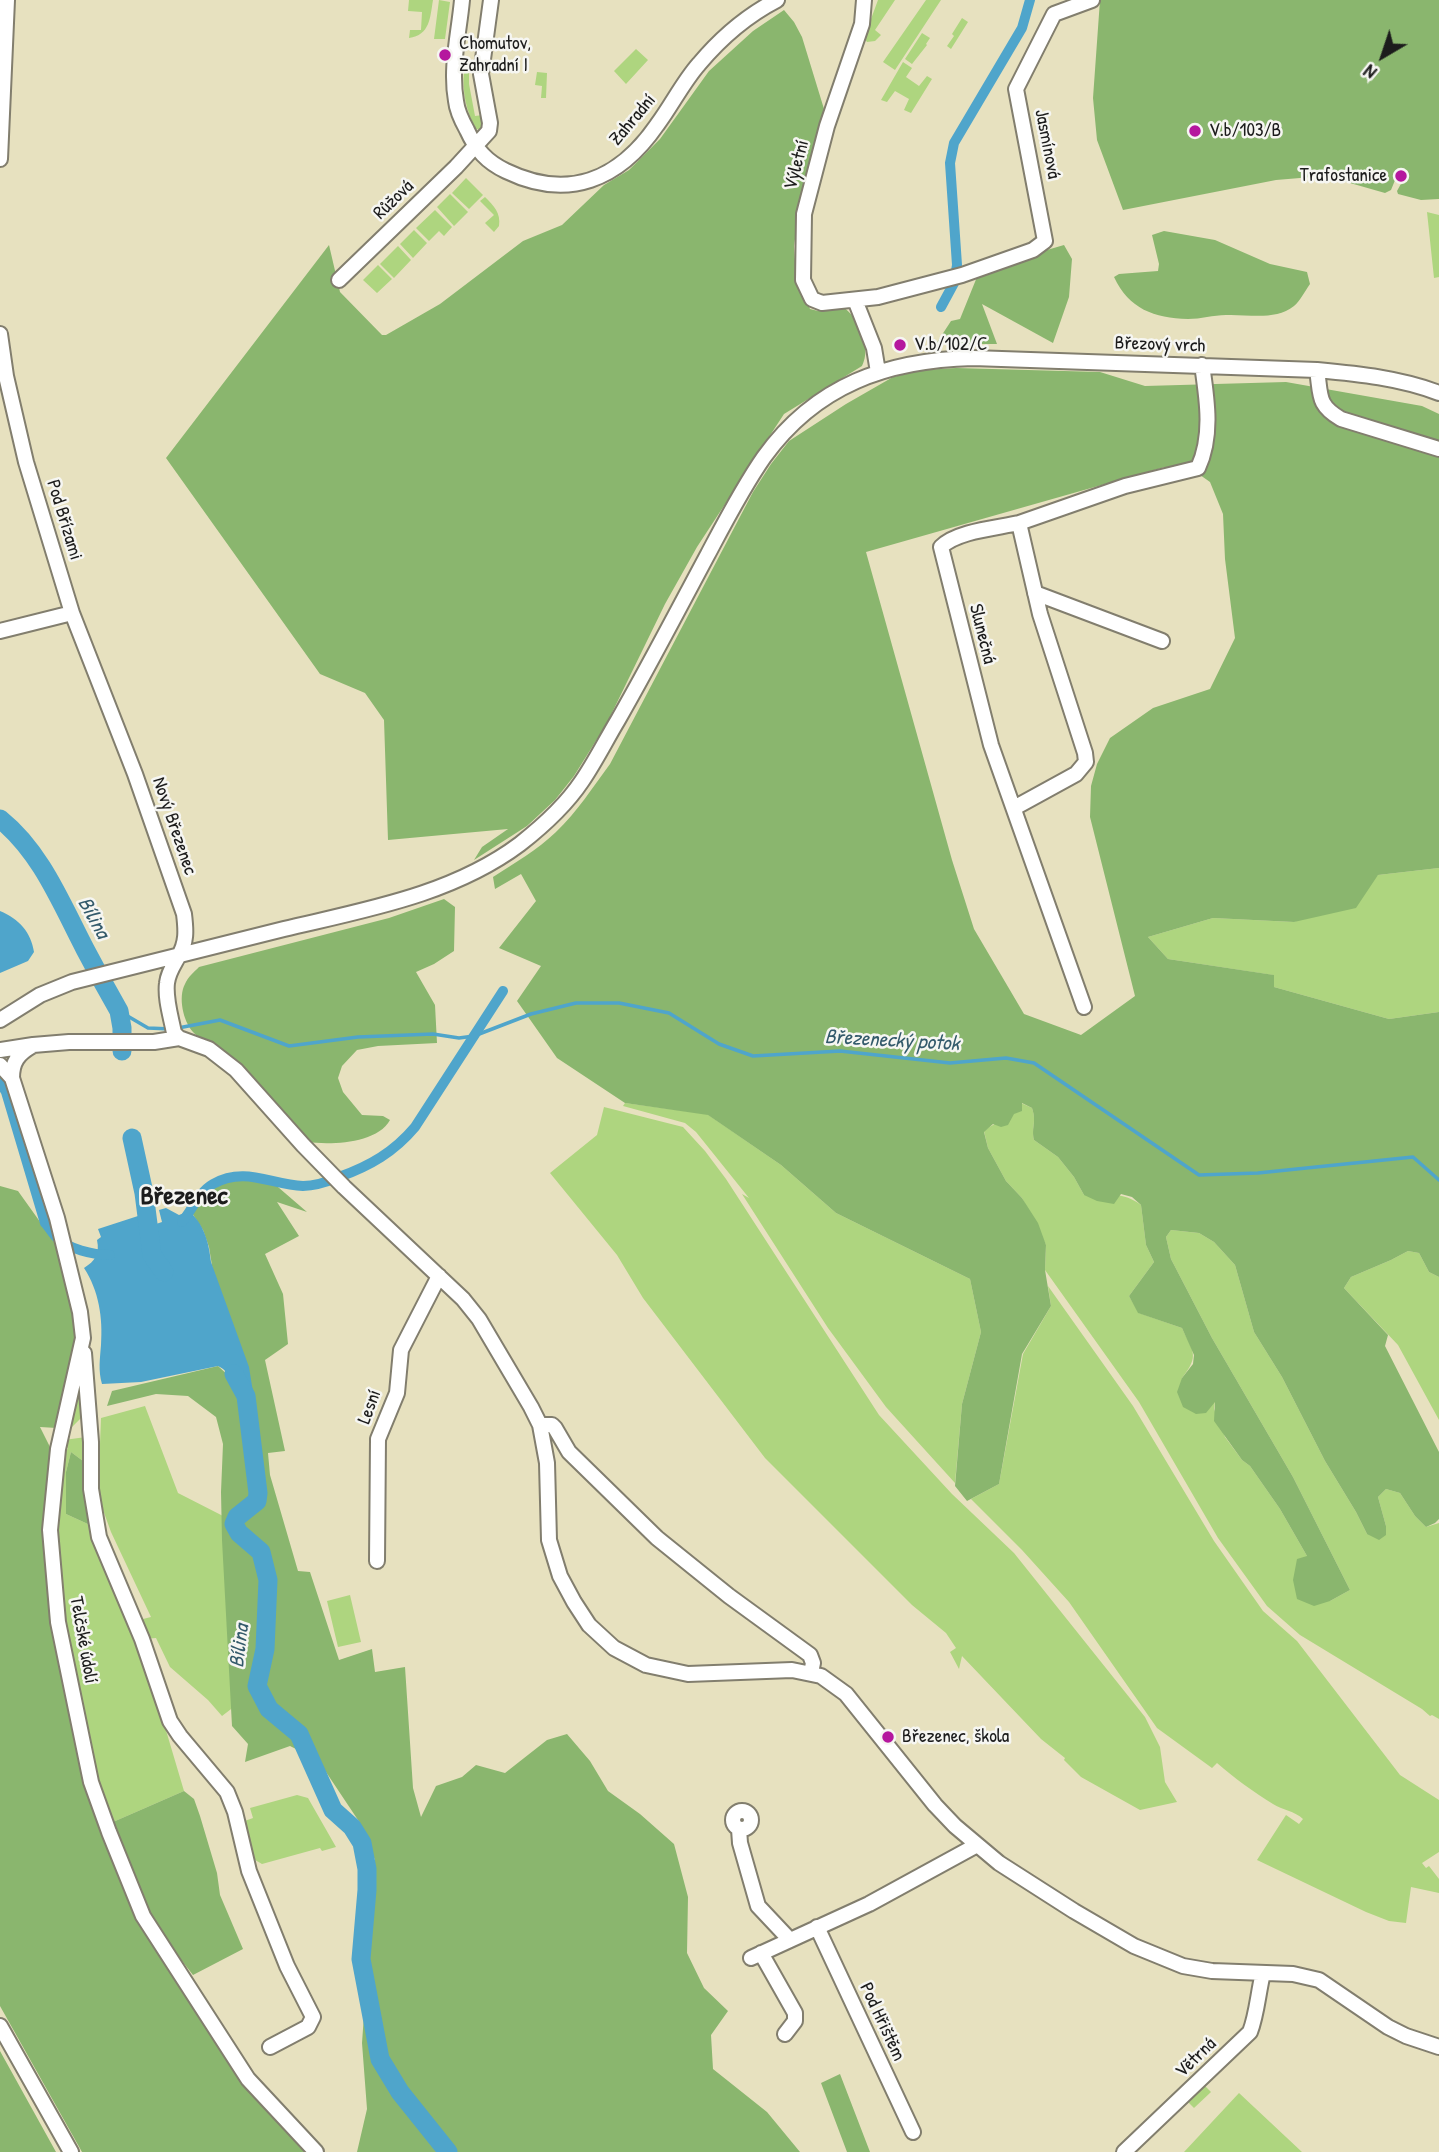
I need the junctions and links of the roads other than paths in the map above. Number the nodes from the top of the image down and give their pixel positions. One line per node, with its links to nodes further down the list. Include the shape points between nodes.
1 (7, 0): 8 (street)
2 (462, 0): 7 (street, Zahradní, via 456,101)
3 (491, 0): 7 (street, Růžová, via 481,74 491,128)
4 (777, 0): 7 (street, Zahradní, via 723,39 698,65 642,146 607,173 575,184 543,185 500,168)
5 (864, 0): 10 (street, Výletní, via 862,24 804,214 802,252 803,280 812,299 822,303)
6 (1092, 0): 10 (street, Jasmínová, via 1054,14 1016,89 1045,241 962,275)
7 (475, 148): 9 (street, Růžová)
8 (0, 159)
9 (339, 280)
10 (855, 300): 14 (street)
11 (0, 334): 19 (street, Pod Břízami, via 26,462)
12 (1202, 365): 13 (street, Březový vrch); 14 (street, Březový vrch, via 944,359); 17 (street, Slunečná, via 1208,410 1198,468 1125,486)
13 (1317, 370): 15 (street, Březový vrch, via 1392,379); 16 (street, via 1323,405 1330,412)
14 (878, 372): 24 (street, Březový vrch, via 827,396 790,426 762,459 582,781 521,843 468,876 427,891)
15 (1439, 393)
16 (1439, 449)
17 (1019, 523): 18 (street); 23 (street, Slunečná, via 965,535 941,547 991,744)
18 (1035, 593): 21 (street); 23 (street, via 1086,762 1076,774)
19 (72, 613): 20 (street); 22 (street, Pod Břízami)
20 (0, 631)
21 (1161, 640)
22 (111, 711): 24 (street, Nový Březenec, via 184,914 185,940)
23 (1014, 808): 25 (street, Slunečná)
24 (179, 956): 26 (street, Březový vrch, via 72,982); 27 (street, Nový Březenec, via 167,985)
25 (1084, 1006)
26 (0, 1020)
27 (175, 1032): 28 (street, via 154,1042); 32 (street, via 209,1049 236,1070 326,1168)
28 (33, 1045): 29 (street); 31 (street, via 15,1059)
29 (0, 1050)
30 (0, 1065): 31 (street)
31 (12, 1078): 33 (street, Telčské údolí, via 61,1230)
32 (439, 1276): 34 (street, via 479,1320); 37 (street, Lesní, via 401,1350 397,1393 378,1439)
33 (83, 1338): 35 (street); 36 (street, Telčské údolí)
34 (540, 1425): 38 (street, via 552,1425 569,1452 657,1538 807,1653 813,1663); 38 (street, via 552,1553 574,1602 604,1640 635,1660 672,1672)
35 (90, 1428): 36 (street); 46 (street, via 91,1489 99,1537 170,1721 227,1792 249,1871 313,2017 308,2028)
36 (61, 1436): 50 (street, Telčské údolí, via 50,1530 58,1622 91,1782 108,1832 143,1916 239,2067)
37 (377, 1560)
38 (811, 1673): 40 (street, via 846,1694 935,1805)
39 (739, 1829): 42 (street, via 758,1906)
40 (977, 1846): 41 (street); 43 (street, via 1025,1881 1134,1946 1183,1966)
41 (817, 1927): 42 (street); 48 (street, Pod Hřištěm)
42 (790, 1940): 45 (street, via 756,1955 794,2013 795,2021)
43 (1263, 1973): 47 (street, via 1319,1980 1388,2027); 51 (street, Větrná, via 1250,2032)
44 (0, 2026): 49 (street)
45 (785, 2034)
46 (270, 2047)
47 (1439, 2047)
48 (913, 2132)
49 (71, 2152)
50 (316, 2152)
51 (1124, 2152)

